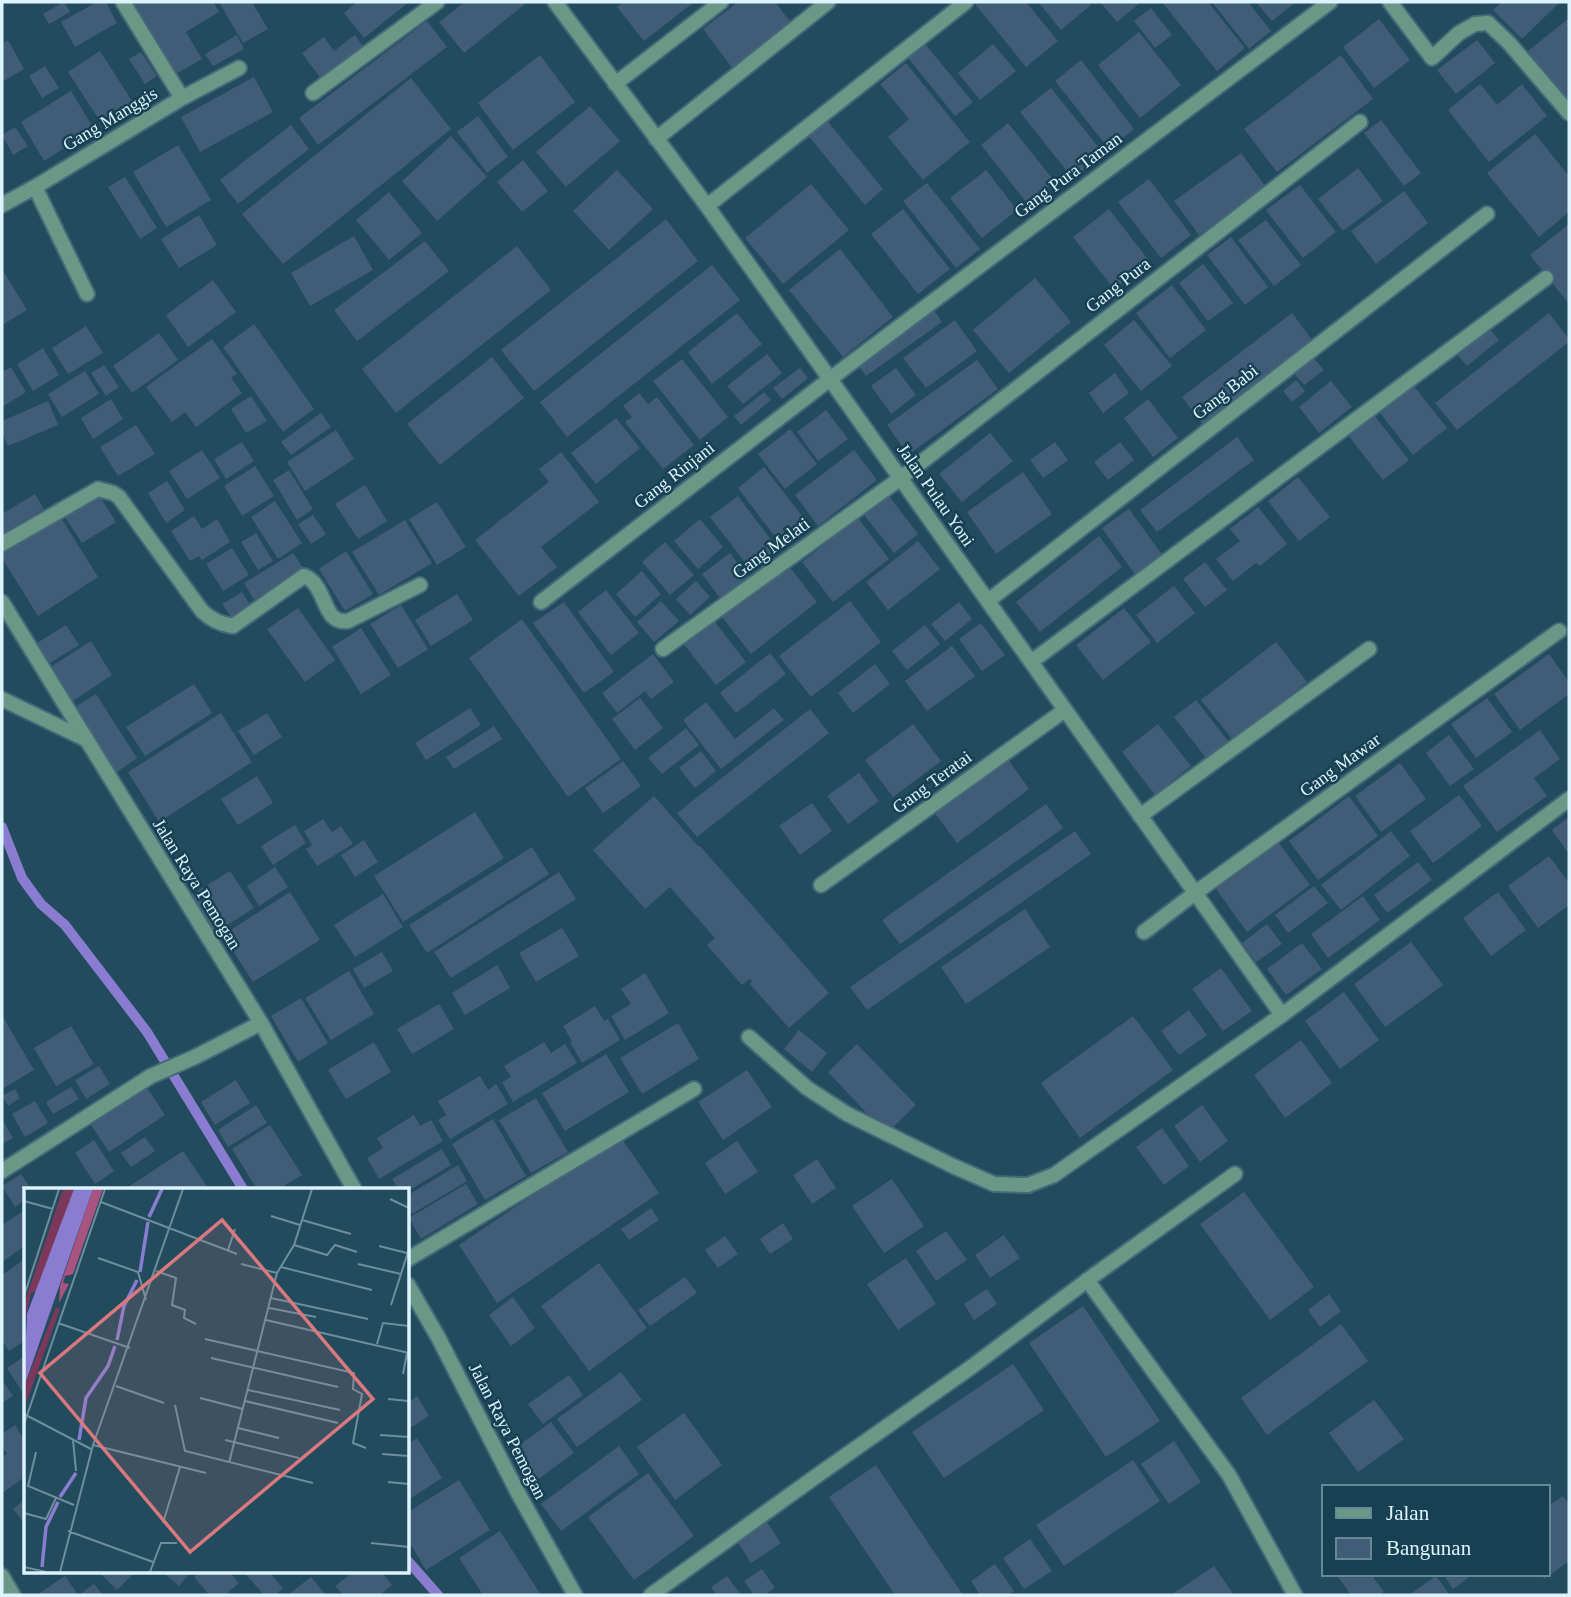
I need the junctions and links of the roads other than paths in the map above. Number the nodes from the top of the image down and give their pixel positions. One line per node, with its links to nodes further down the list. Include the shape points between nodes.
1 (124, 2): 12 (street)
2 (437, 2): 11 (street)
3 (555, 2): 10 (street, Jalan Pulau Yoni)
4 (721, 2): 10 (street)
5 (828, 2): 15 (street)
6 (966, 2): 18 (street)
7 (1329, 2): 22 (street, Gang Pura Taman)
8 (1390, 2): 13 (street, via 1432,58 1459,33 1488,23)
9 (239, 68): 12 (street, Gang Manggis)
10 (615, 84): 15 (street, Jalan Pulau Yoni)
11 (313, 93)
12 (182, 98): 16 (street, Gang Manggis)
13 (1569, 113)
14 (1360, 122): 23 (street, Gang Pura)
15 (656, 139): 18 (street, Jalan Pulau Yoni)
16 (35, 187): 17 (street, Gang Manggis); 21 (street)
17 (2, 205)
18 (707, 206): 22 (street, Jalan Pulau Yoni)
19 (1487, 214): 26 (street, Gang Babi)
20 (1546, 278): 32 (street)
21 (88, 294)
22 (830, 379): 23 (street, Jalan Pulau Yoni); 28 (street, Gang Rinjani)
23 (901, 478): 26 (street, Jalan Pulau Yoni); 30 (street, Gang Melati)
24 (2, 544): 25 (street, via 98,489 120,497 202,611 225,625 233,626 304,576 316,583 331,615 342,622)
25 (420, 585)
26 (988, 601): 32 (street, Jalan Pulau Yoni)
27 (2, 602): 35 (street, Jalan Raya Pemogan)
28 (541, 602)
29 (1559, 631): 39 (street, Gang Mawar)
30 (663, 649)
31 (1369, 649): 37 (street)
32 (1031, 662): 34 (street, Jalan Pulau Yoni)
33 (2, 699): 35 (street)
34 (1065, 710): 37 (street, Jalan Pulau Yoni); 38 (street, Gang Teratai)
35 (85, 739): 42 (street, Jalan Raya Pemogan)
36 (1569, 799): 41 (street)
37 (1140, 816): 39 (street, Jalan Pulau Yoni)
38 (821, 885)
39 (1195, 893): 40 (street, Gang Mawar); 41 (street, Jalan Pulau Yoni)
40 (1144, 932)
41 (1282, 1015): 43 (street, via 1054,1175 1028,1185 994,1184 847,1114 807,1088)
42 (261, 1023): 45 (street, via 151,1076); 47 (street, Jalan Raya Pemogan)
43 (748, 1037)
44 (694, 1089): 48 (street)
45 (2, 1171)
46 (1235, 1174): 49 (street)
47 (353, 1188)
48 (410, 1258)
49 (1090, 1278): 54 (street); 55 (street, via 1228,1475)
50 (410, 1288): 53 (street, Jalan Raya Pemogan)
51 (2, 1576): 52 (street)
52 (13, 1595)
53 (575, 1595)
54 (651, 1595)
55 (1295, 1595)

